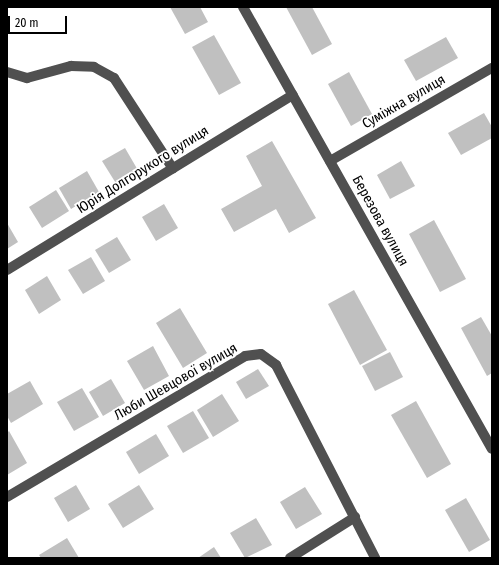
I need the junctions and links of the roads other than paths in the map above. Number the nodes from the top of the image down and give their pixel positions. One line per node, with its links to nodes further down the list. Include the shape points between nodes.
1 (243, 7): 4 (street, Березова вулиця)
2 (492, 68): 5 (street, Суміжна вулиця)
3 (7, 72): 6 (street, via 27,78 71,66 94,67 114,78)
4 (293, 95): 5 (street, Березова вулиця); 6 (street, Юрія Долгорукого вулиця)
5 (330, 161): 8 (street, Березова вулиця)
6 (173, 168): 7 (street, Юрія Долгорукого вулиця)
7 (7, 270)
8 (492, 449)
9 (7, 497): 10 (street, Люби Шевцової вулиця, via 245,356 261,354 276,365)
10 (355, 517): 11 (street); 12 (street, Люби Шевцової вулиця)
11 (290, 558)
12 (375, 558)

